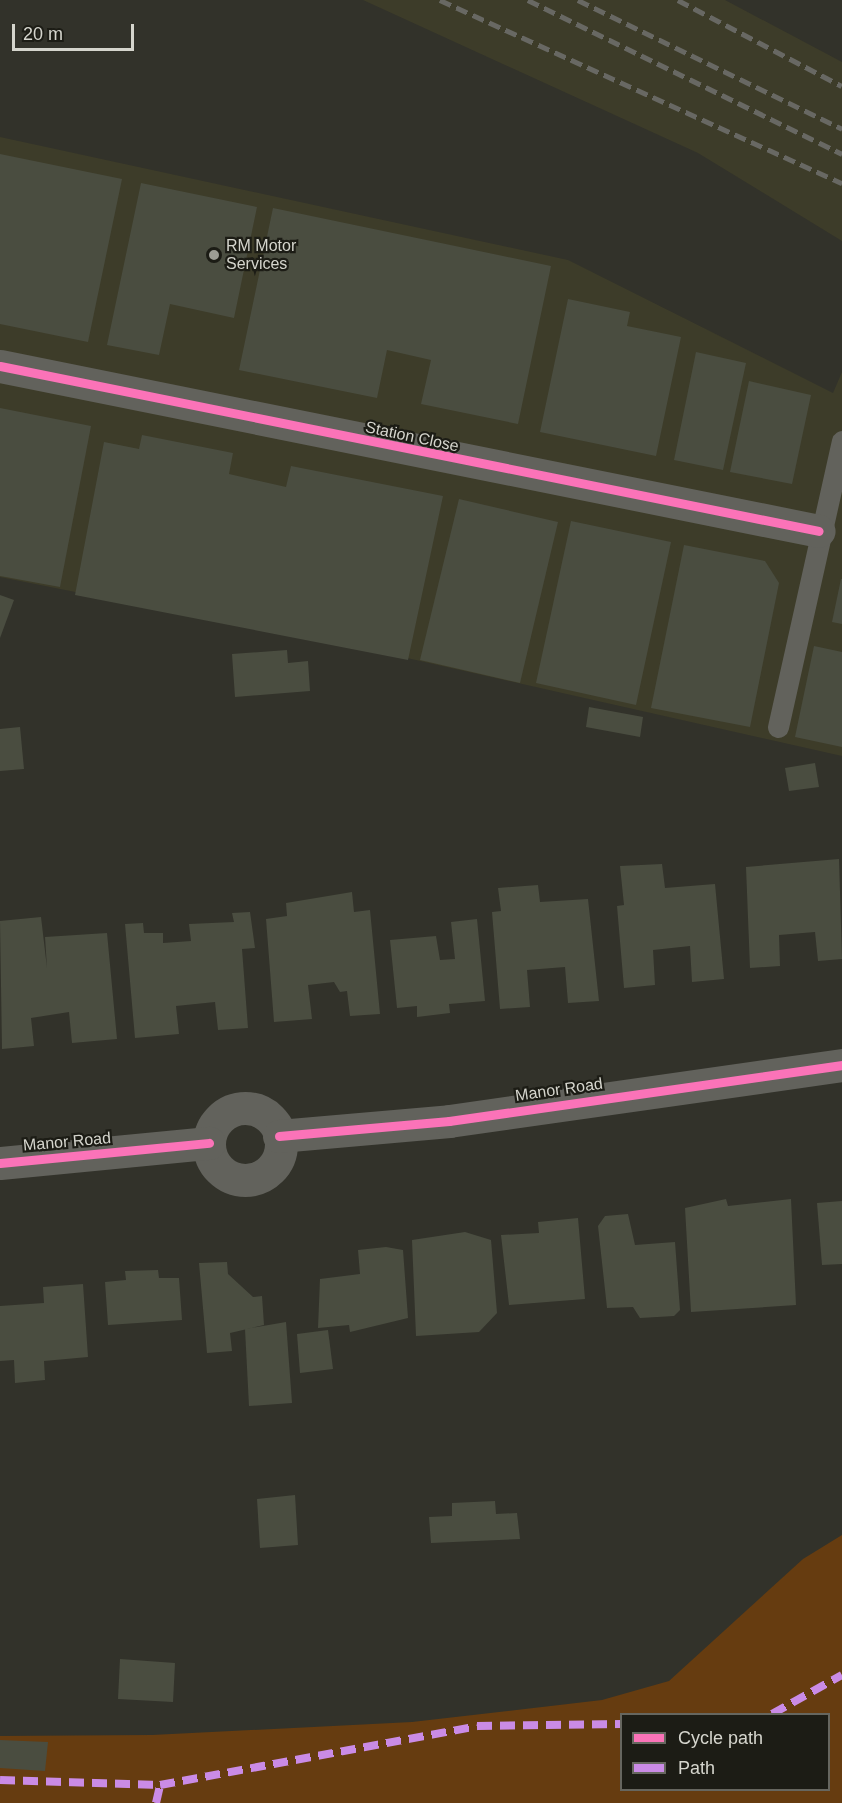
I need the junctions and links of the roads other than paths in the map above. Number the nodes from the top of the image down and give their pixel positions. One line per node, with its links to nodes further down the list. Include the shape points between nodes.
1 (0, 366): 4 (street, Station Close)
2 (842, 441): 3 (lane)
3 (836, 487): 4 (lane)
4 (819, 531): 5 (lane)
5 (778, 727)
6 (842, 1065): 7 (street, Manor Road, via 449,1121)
7 (279, 1136): 8 (street, via 268,1118 247,1108 225,1114); 8 (street, via 277,1160 248,1180 220,1170)
8 (208, 1143): 9 (street, Manor Road)
9 (0, 1163)

